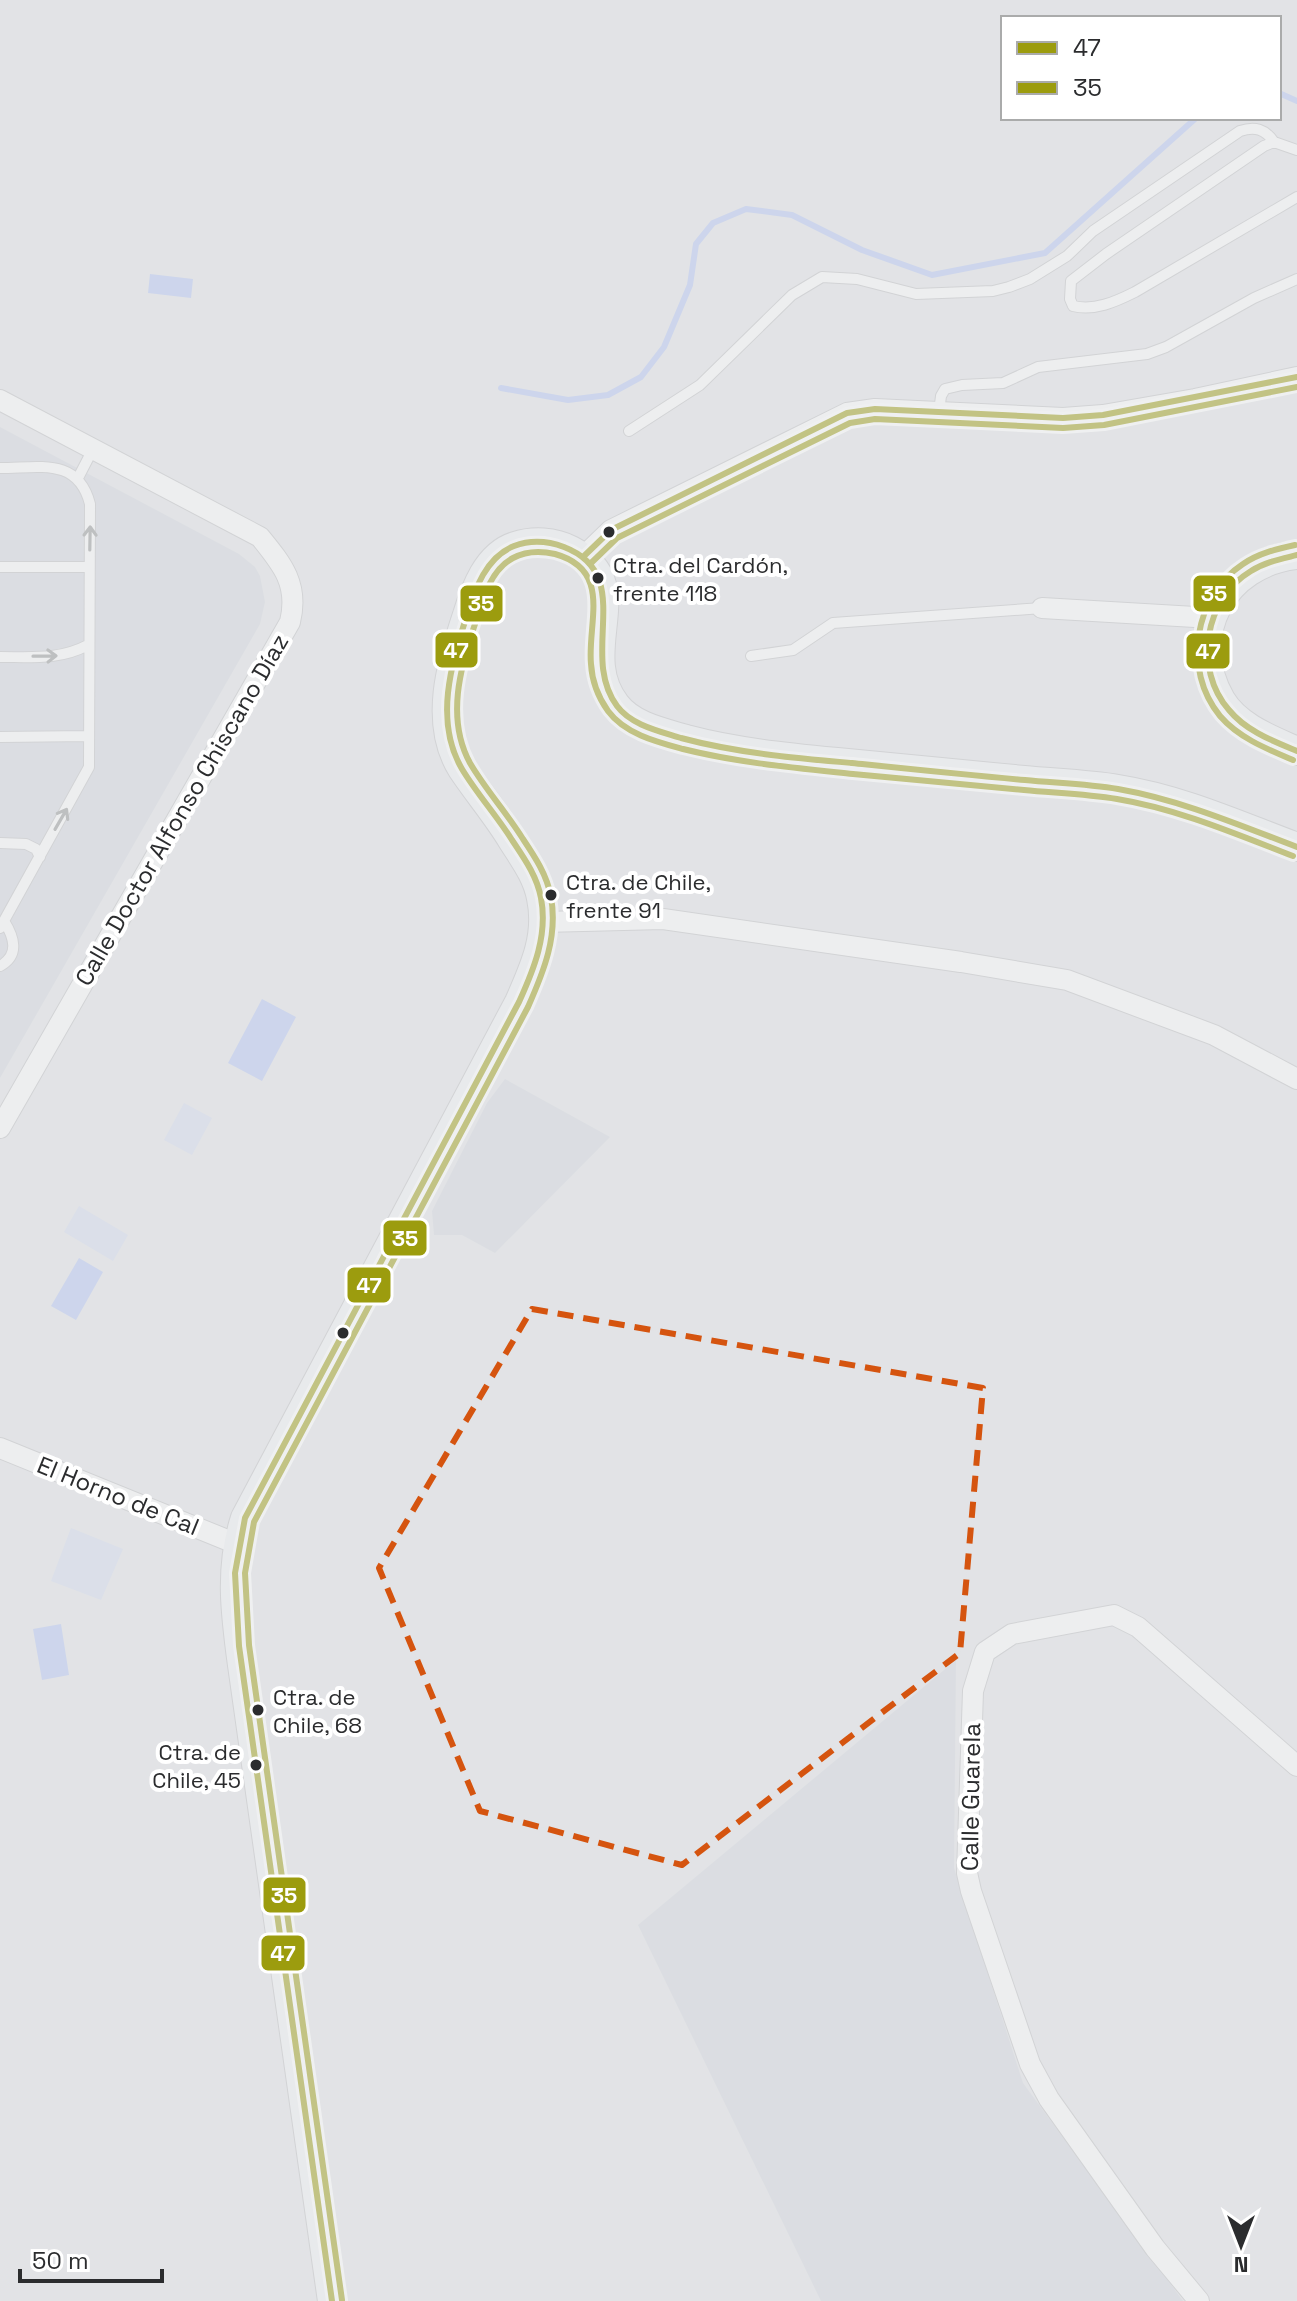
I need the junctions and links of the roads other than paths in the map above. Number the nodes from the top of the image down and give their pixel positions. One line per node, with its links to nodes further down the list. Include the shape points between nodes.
1 (1274, 142): 2 (lane); 3 (lane, via 1082,271 1071,281 1073,306 1110,304 1135,292); 8 (lane, via 1261,129 1240,131 1093,231 1067,256 1009,287 916,294 857,279 822,277 792,295 700,385)
2 (1297, 150)
3 (1297, 197)
4 (1297, 279): 7 (lane, via 1147,354 1038,367 1003,383 945,389)
5 (1297, 377): 7 (street, via 1103,415)
6 (0, 400): 9 (street, Calle Doctor Alfonso Chiscano Díaz)
7 (939, 412): 13 (street, via 847,413 611,530)
8 (629, 431)
9 (93, 449): 11 (lane); 31 (street, Calle Doctor Alfonso Chiscano Díaz, via 260,537 280,562 294,603 290,622)
10 (0, 468): 11 (lane, via 62,469)
11 (78, 478): 15 (lane, one-way to 11, via 90,504)
12 (1297, 555): 17 (street, via 1251,569 1225,590)
13 (583, 557): 25 (street, via 596,569 604,591 598,657 603,683 622,713 646,727 780,756 1118,789 1187,805); 27 (street, via 566,547 531,542 505,550 493,561 473,596 448,694 450,744 532,871)
14 (0, 567): 15 (lane)
15 (89, 567): 18 (lane)
16 (1042, 608): 17 (street); 19 (lane, via 833,623 793,650)
17 (1212, 618): 23 (street, via 1210,673 1222,703 1254,733)
18 (88, 645): 20 (lane, one-way to 18, via 57,657); 21 (lane)
19 (751, 656)
20 (0, 657)
21 (89, 736): 22 (lane); 26 (lane, one-way to 21, via 86,775)
22 (0, 737)
23 (1297, 751)
24 (0, 843): 26 (lane, via 26,844)
25 (1297, 847)
26 (40, 857): 28 (lane)
27 (543, 922): 30 (street, via 663,919 1067,980 1214,1035); 33 (street, via 538,959 519,1002 245,1518)
28 (2, 924): 29 (lane, via 14,945)
29 (0, 966)
30 (1297, 1079)
31 (0, 1128)
32 (0, 1448): 33 (street, El Horno de Cal)
33 (237, 1544): 35 (street, via 234,1586 242,1665)
34 (1297, 1766): 36 (street, Calle Guarela, via 1138,1627 1114,1615 1012,1634 985,1652 973,1691 967,1873 1030,2064 1155,2248)
35 (332, 2301)
36 (1199, 2301)

